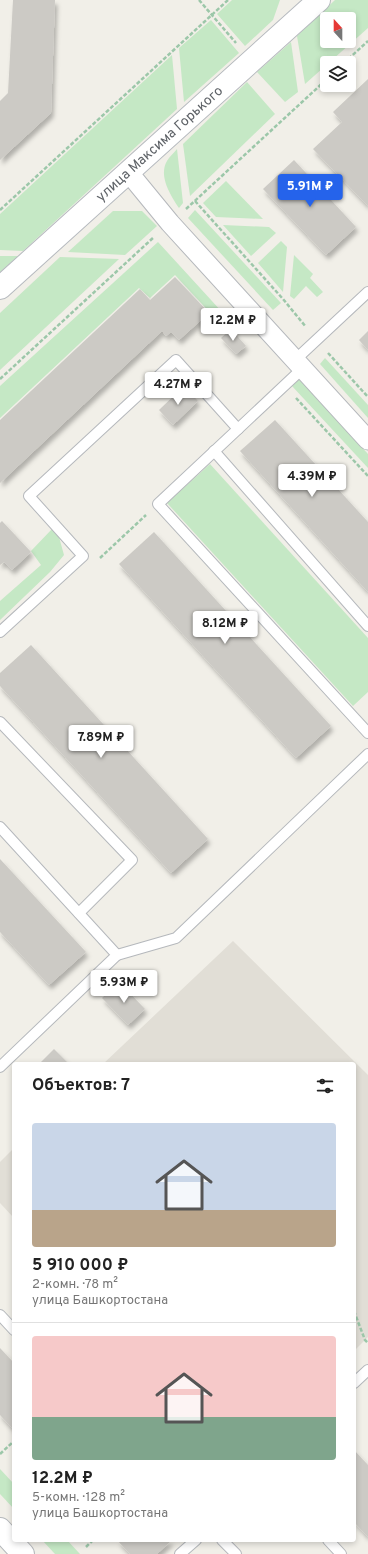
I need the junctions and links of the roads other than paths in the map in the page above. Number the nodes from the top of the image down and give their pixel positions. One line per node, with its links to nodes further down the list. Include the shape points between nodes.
1 (310, 3): 2 (main road, улица Максима Горького, via 252,61)
2 (129, 173): 3 (main road, улица Максима Горького); 5 (street, via 170,223)
3 (0, 288)
4 (368, 292): 5 (lane, via 316,340)
5 (298, 365): 6 (lane); 7 (street)
6 (238, 428): 8 (lane); 10 (lane, via 176,360 28,496 83,556)
7 (368, 440)
8 (214, 451): 9 (lane); 12 (lane, via 158,504)
9 (368, 626)
10 (0, 632)
11 (0, 722): 15 (lane, via 132,860)
12 (368, 733)
13 (368, 754): 16 (lane, via 176,938)
14 (0, 828): 15 (lane)
15 (78, 913): 16 (lane)
16 (118, 955): 17 (lane)
17 (0, 1067)
18 (0, 1315): 19 (lane)
19 (12, 1328)
20 (368, 1370): 21 (lane)
21 (356, 1381)
22 (0, 1529): 26 (main road)
23 (194, 1542): 27 (lane)
24 (224, 1542): 28 (lane)
25 (330, 1542): 29 (lane)
26 (23, 1554)
27 (180, 1554)
28 (236, 1554)
29 (340, 1554)

